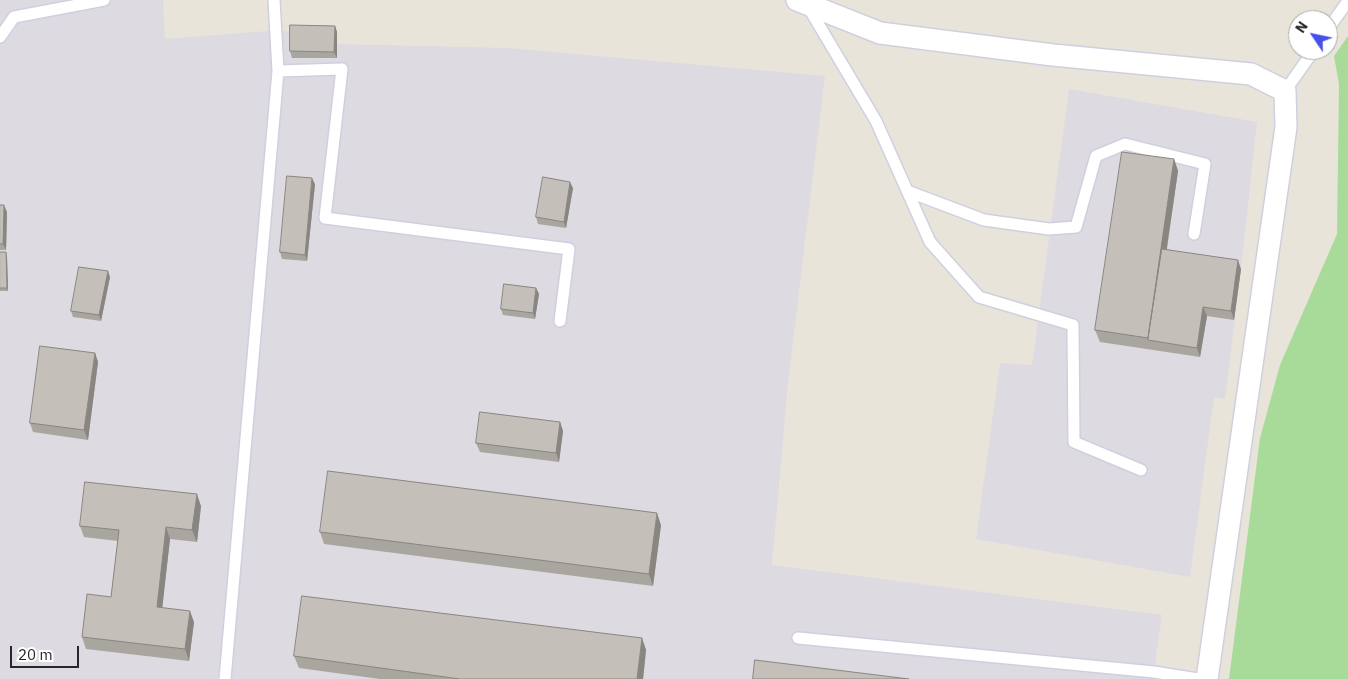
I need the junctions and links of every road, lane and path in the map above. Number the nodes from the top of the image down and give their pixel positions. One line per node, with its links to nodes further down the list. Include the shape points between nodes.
1 (104, 0): 6 (lane, via 14,17)
2 (274, 0): 8 (lane)
3 (1348, 1): 5 (lane)
4 (801, 2): 9 (street, via 880,33 1053,55 1251,74); 10 (lane, via 876,121)
5 (1338, 15)
6 (0, 37)
7 (1307, 60): 9 (lane)
8 (278, 71): 12 (lane, via 342,69 326,218 569,250); 15 (lane)
9 (1285, 92): 17 (street, via 1286,127)
10 (907, 191): 11 (lane, via 984,220 1049,229 1076,227 1096,156 1125,144 1205,164); 13 (lane, via 930,242 979,297 1073,325 1074,442)
11 (1194, 234)
12 (560, 321)
13 (1141, 470)
14 (798, 638): 16 (lane)
15 (225, 679)
16 (1198, 679)
17 (1207, 679)

